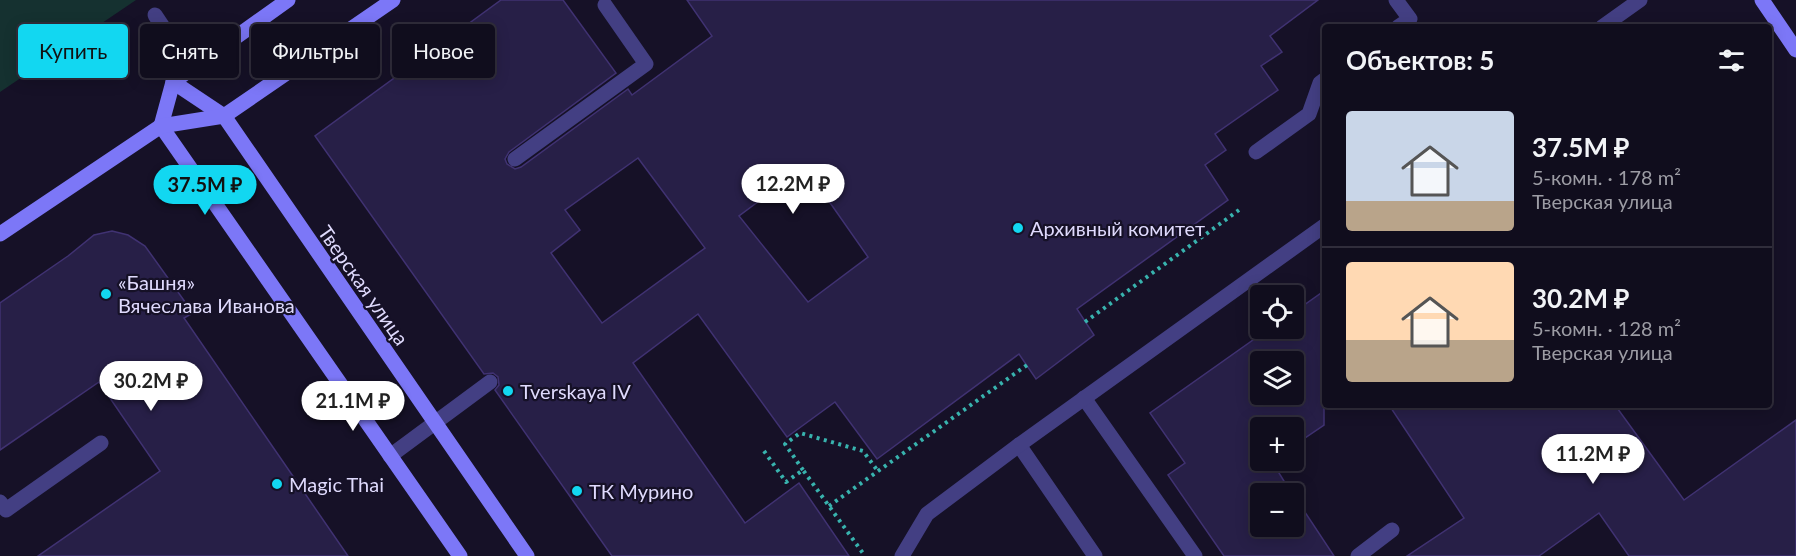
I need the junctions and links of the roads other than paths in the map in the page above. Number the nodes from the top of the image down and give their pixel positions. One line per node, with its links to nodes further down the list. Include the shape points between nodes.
1 (288, 0): 11 (street)
2 (393, 0): 16 (street)
3 (1396, 0): 9 (lane, via 1410,19)
4 (1640, 0): 10 (lane)
5 (1762, 0): 12 (street)
6 (604, 5): 19 (lane, via 646,64)
7 (155, 15): 8 (lane)
8 (161, 24)
9 (1402, 24)
10 (1606, 24)
11 (239, 35)
12 (1796, 50)
13 (179, 78): 14 (street)
14 (173, 82): 16 (street, Тверская улица); 17 (street)
15 (1322, 82): 18 (lane, via 1309,114)
16 (224, 116): 17 (street); 24 (street, Тверская улица)
17 (161, 126): 21 (street); 27 (street)
18 (1256, 152)
19 (515, 159)
20 (1322, 227): 23 (lane)
21 (0, 234)
22 (490, 382): 24 (lane)
23 (1084, 398): 26 (lane); 34 (lane)
24 (435, 423): 27 (lane); 31 (street, Тверская улица)
25 (101, 443): 28 (lane, via 6,510)
26 (1019, 445): 32 (lane, via 927,514); 33 (lane)
27 (390, 456): 30 (street)
28 (0, 502)
29 (1392, 530): 35 (lane)
30 (460, 556)
31 (527, 556)
32 (902, 556)
33 (1095, 556)
34 (1195, 556)
35 (1358, 556)

